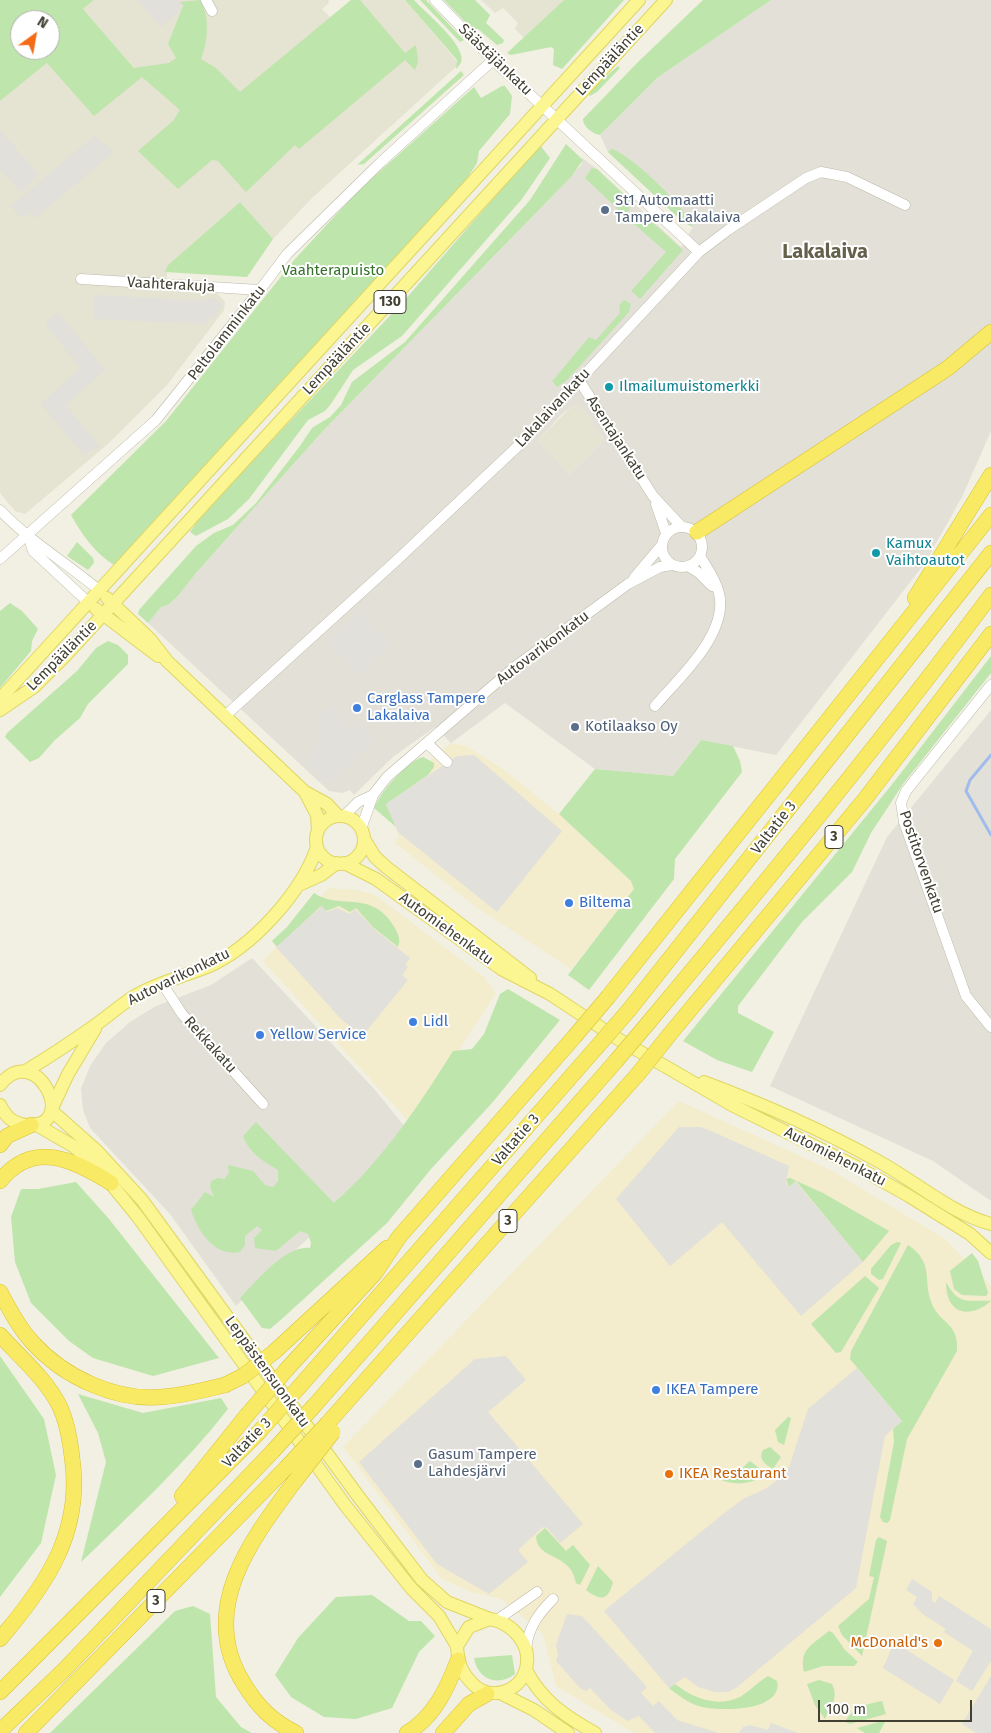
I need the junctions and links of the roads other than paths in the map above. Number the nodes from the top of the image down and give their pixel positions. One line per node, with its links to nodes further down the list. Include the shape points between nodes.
1 (206, 0): 5 (street)
2 (435, 0): 6 (street, Säästäjänkatu)
3 (639, 0): 7 (main road, Lempääläntie / 130)
4 (666, 0): 8 (main road, Lempääläntie / 130)
5 (212, 11)
6 (493, 60): 7 (street, Säästäjänkatu); 12 (street, Peltolamminkatu, via 388,155 287,254)
7 (541, 105): 8 (street, Säästäjänkatu); 31 (main road, Lempääläntie / 130)
8 (556, 119): 10 (street, Säästäjänkatu); 34 (main road, Lempääläntie / 130)
9 (905, 205): 10 (street, Lakalaivankatu, via 847,177 821,172 806,178)
10 (699, 252): 14 (street, Lakalaivankatu)
11 (81, 279): 12 (street, Vaahterakuja)
12 (260, 290): 22 (street, Peltolamminkatu, via 156,420)
13 (991, 332): 20 (highway, via 941,373)
14 (579, 380): 16 (street, Asentajankatu); 43 (street, Lakalaivankatu, via 518,446)
15 (991, 475): 36 (highway, via 910,606)
16 (653, 496): 19 (street, Asentajankatu); 21 (street, Asentajankatu)
17 (0, 510): 22 (street)
18 (991, 515): 36 (highway)
19 (681, 526): 20 (street); 21 (street)
20 (696, 532): 25 (street, via 702,544)
21 (666, 534): 23 (street)
22 (28, 537): 26 (street, Peltolamminkatu); 31 (street); 33 (street, via 33,551)
23 (661, 546): 27 (street, via 663,555); 29 (street, Autovarikonkatu)
24 (991, 553): 74 (highway, Valtatie 3, bridge, via 629,1010 259,1432)
25 (700, 556): 28 (street); 30 (street)
26 (0, 559)
27 (672, 565): 28 (street); 29 (street, Autovarikonkatu, via 660,567)
28 (688, 566): 30 (street)
29 (628, 584): 44 (street, Autovarikonkatu, via 516,666)
30 (717, 590): 41 (street, via 719,612 708,640)
31 (100, 591): 33 (main road, Lempääläntie / 130); 34 (main road)
32 (991, 595): 84 (highway, Valtatie 3, bridge, via 943,660 740,913 616,1061 273,1451 64,1670)
33 (89, 603): 35 (main road); 40 (main road, Lempääläntie / 130)
34 (113, 603): 35 (main road, Lempääläntie / 130); 38 (main road)
35 (103, 615): 38 (main road); 42 (main road, Lempääläntie / 130, via 39,682)
36 (900, 629): 69 (highway, bridge, via 608,997)
37 (991, 634): 73 (highway, 3, bridge, via 865,799 638,1074 378,1368)
38 (165, 659): 43 (main road)
39 (991, 685): 57 (street, Postitorvenkatu, via 906,791 901,808 966,996)
40 (0, 699)
41 (655, 706)
42 (0, 710)
43 (225, 716): 46 (main road)
44 (427, 743): 45 (street); 47 (street, Autovarikonkatu, via 396,768)
45 (447, 762)
46 (305, 792): 48 (main road); 49 (main road, via 317,815)
47 (373, 794): 48 (street, Autovarikonkatu); 50 (street, Autovarikonkatu)
48 (341, 816): 49 (main road, via 328,819); 50 (main road, via 350,818)
49 (318, 830): 51 (main road)
50 (362, 834): 52 (main road, via 360,852 350,861); 55 (main road, Automiehenkatu, via 375,857 386,867)
51 (317, 847): 52 (main road, via 325,858); 53 (main road, Autovarikonkatu)
52 (340, 863): 53 (main road, Autovarikonkatu); 55 (main road, Automiehenkatu, via 376,879 503,970)
53 (299, 885): 54 (main road, Autovarikonkatu, via 272,917 237,948 206,967)
54 (162, 983): 56 (main road, Autovarikonkatu, via 134,996); 61 (street, Rekkakatu, via 178,1009)
55 (550, 994): 58 (main road, Automiehenkatu, via 618,1039)
56 (99, 1023): 59 (main road, Autovarikonkatu, via 60,1051); 63 (main road, Autovarikonkatu, via 76,1059)
57 (991, 1027)
58 (673, 1070): 68 (main road, Automiehenkatu, via 829,1135 956,1209); 70 (main road, Automiehenkatu, via 732,1105 884,1182 946,1218)
59 (12, 1074): 60 (main road, Autovarikonkatu); 63 (main road, via 42,1080)
60 (0, 1085)
61 (263, 1104)
62 (0, 1105): 64 (main road, Leppästensuonkatu, via 12,1121)
63 (52, 1109): 64 (main road, via 47,1118); 77 (main road, Leppästensuonkatu, via 142,1200 417,1574 447,1602)
64 (33, 1125): 65 (highway, via 7,1136); 67 (main road, Leppästensuonkatu, via 80,1152)
65 (0, 1145)
66 (0, 1181): 67 (highway, via 18,1165 48,1156 82,1165)
67 (111, 1183): 80 (main road, Leppästensuonkatu, via 345,1505 410,1588 439,1616)
68 (991, 1224)
69 (399, 1237): 71 (highway, bridge, via 366,1264 329,1304 243,1376 225,1385 160,1398 119,1394 96,1386 55,1362 17,1323); 74 (highway, bridge, via 375,1273 247,1415)
70 (991, 1253)
71 (0, 1292)
72 (0, 1335): 78 (highway, via 44,1382 59,1406 70,1437 74,1482 73,1512 67,1538 41,1587)
73 (290, 1475): 85 (highway, 3); 86 (highway, via 238,1570 228,1598 226,1630 234,1666 253,1699 265,1713)
74 (138, 1552): 82 (highway, Valtatie 3)
75 (537, 1592): 77 (street)
76 (553, 1599): 79 (street, via 535,1618)
77 (493, 1619): 79 (main road, via 516,1631); 80 (main road, via 469,1627)
78 (0, 1638)
79 (526, 1651): 81 (main road)
80 (457, 1653): 83 (main road, via 469,1681); 87 (highway, via 448,1685 437,1704)
81 (526, 1670): 83 (main road, via 514,1686); 90 (main road, via 544,1698)
82 (0, 1692)
83 (493, 1694): 88 (highway, via 469,1704); 89 (main road, via 534,1710)
84 (0, 1731)
85 (26, 1733)
86 (296, 1733)
87 (407, 1733)
88 (443, 1733)
89 (568, 1733)
90 (595, 1733)

